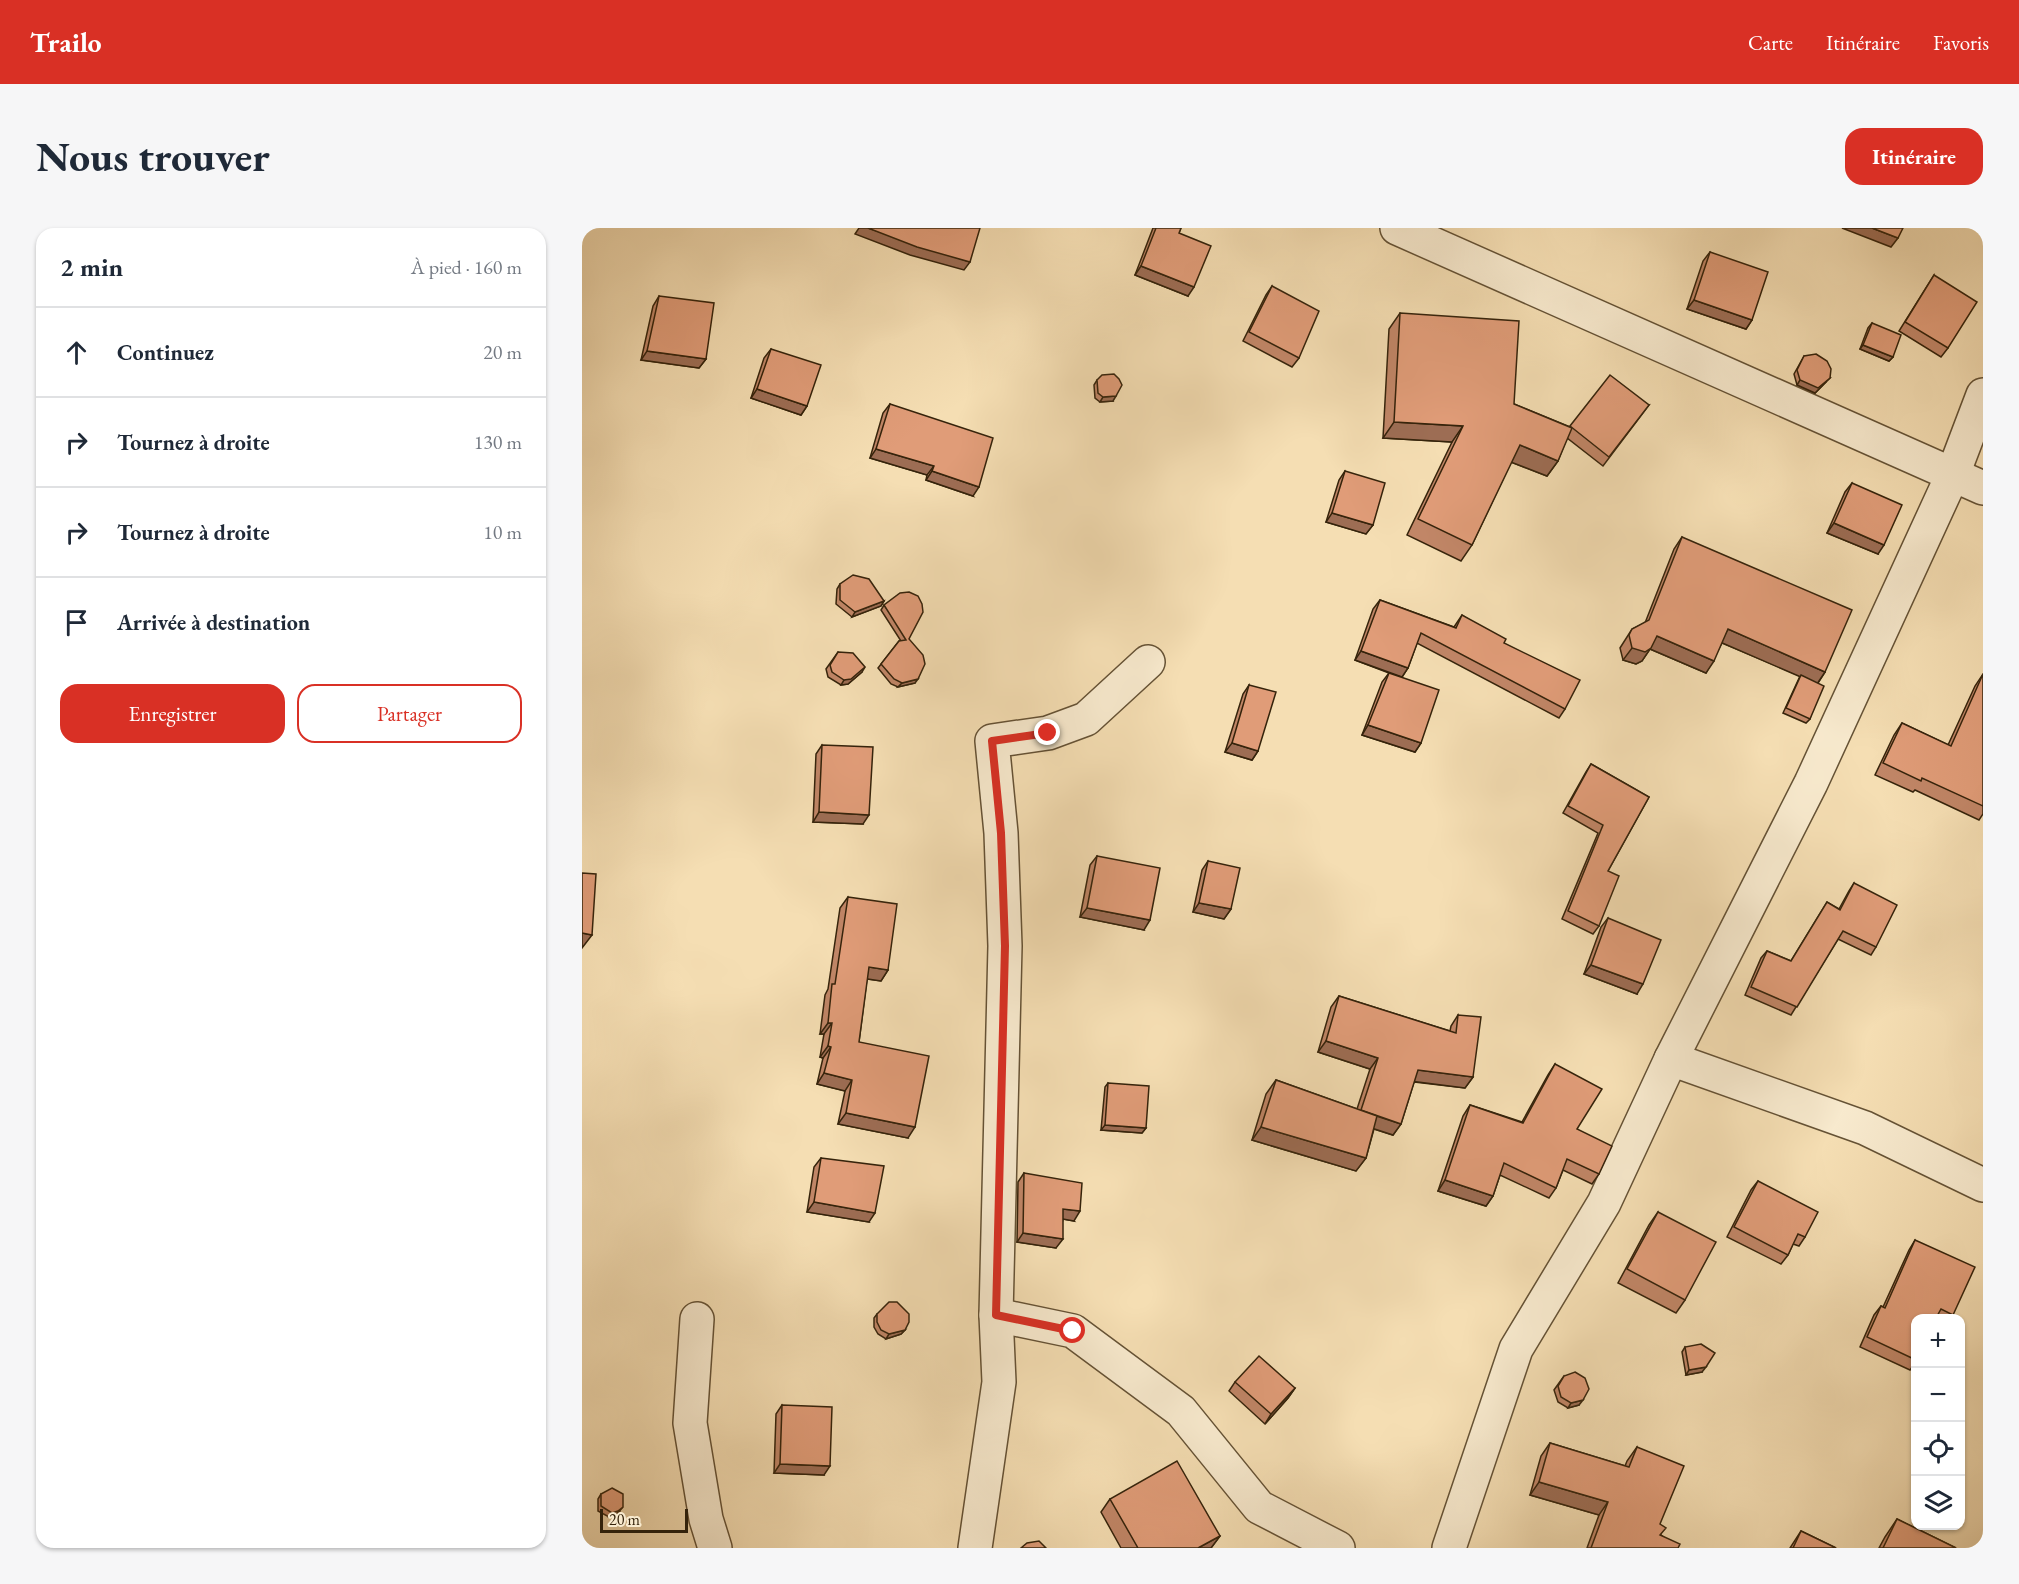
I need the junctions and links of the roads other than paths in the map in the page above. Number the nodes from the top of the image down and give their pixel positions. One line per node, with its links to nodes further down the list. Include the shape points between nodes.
1 (1409, 230): 3 (street)
2 (1983, 395): 3 (street)
3 (1953, 474): 4 (street); 6 (street, via 1811,783)
4 (1983, 488)
5 (1148, 662): 8 (street, via 1086,718 1048,733 992,741 1001,833 1005,946)
6 (1671, 1059): 7 (street, via 1865,1128); 13 (street, via 1604,1203 1516,1349)
7 (1983, 1185)
8 (996, 1315): 11 (street, via 999,1382); 12 (street, via 1073,1331 1181,1411 1259,1507)
9 (697, 1319): 10 (street, via 690,1423 706,1519)
10 (715, 1548)
11 (975, 1548)
12 (1338, 1548)
13 (1449, 1548)

